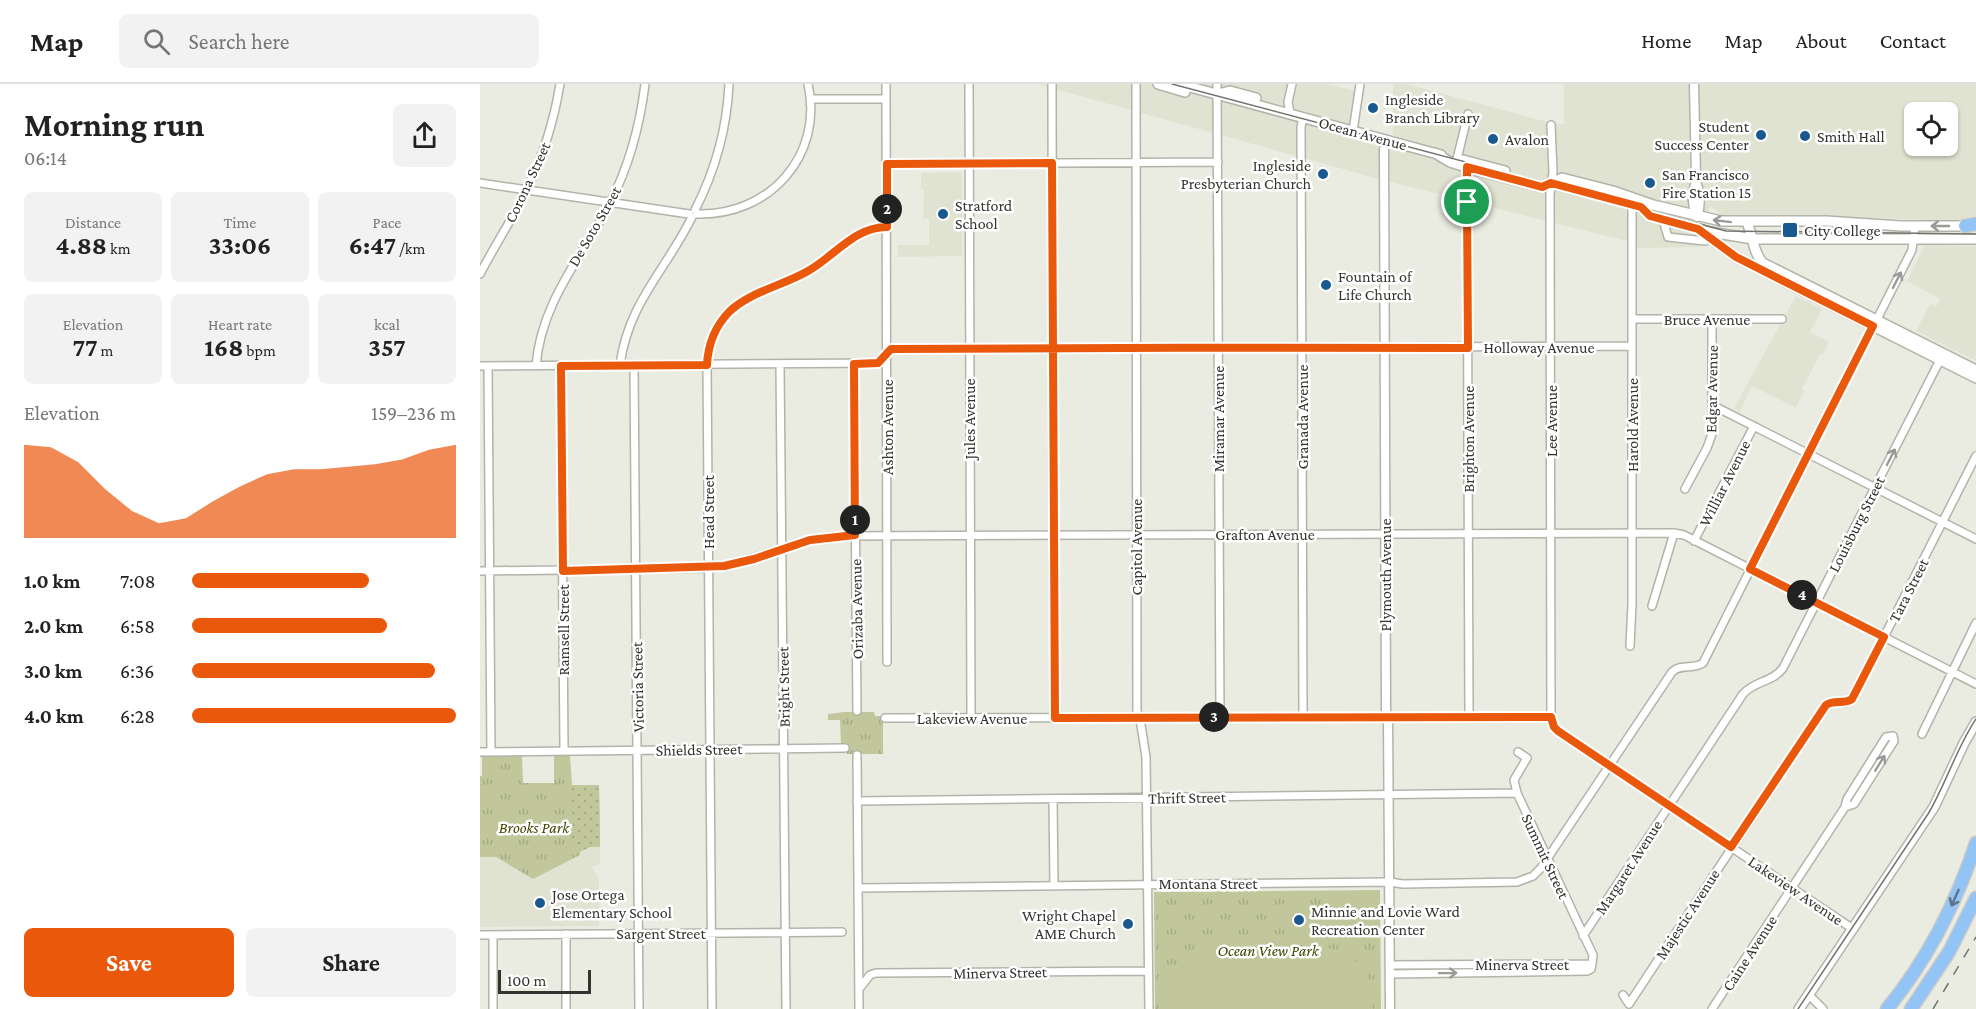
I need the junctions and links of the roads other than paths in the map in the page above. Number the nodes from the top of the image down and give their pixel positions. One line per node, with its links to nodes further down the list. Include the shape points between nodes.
1 (560, 84): 33 (street, Corona Street, via 548,138)
2 (645, 84): 34 (street, De Soto Street, via 635,136)
3 (729, 84): 37 (street, via 719,147)
4 (808, 84): 15 (street)
5 (886, 84): 16 (street, Ashton Avenue)
6 (969, 84): 29 (street, Jules Avenue)
7 (1052, 84): 26 (street)
8 (1136, 84): 27 (street, Capitol Avenue)
9 (1158, 84): 14 (main road, Ocean Avenue, via 1209,98)
10 (1179, 84): 14 (main road, Ocean Avenue)
11 (1292, 84): 17 (street)
12 (1360, 84): 21 (street)
13 (1694, 84): 39 (street, via 1696,179 1692,191)
14 (1218, 89): 17 (main road, Ocean Avenue, via 1284,106); 25 (street, Miramar Avenue)
15 (810, 99): 16 (street); 37 (street, via 810,124 803,150 779,185 744,207 723,213)
16 (886, 99): 28 (street, Ashton Avenue)
17 (1290, 113): 19 (main road, Ocean Avenue)
18 (1468, 114): 24 (street)
19 (1303, 117): 21 (main road, Ocean Avenue); 60 (street, Granada Avenue)
20 (1551, 125): 32 (street, Lee Avenue)
21 (1353, 131): 22 (main road, Ocean Avenue)
22 (1386, 140): 23 (main road, Ocean Avenue); 61 (street, Plymouth Avenue)
23 (1435, 153): 24 (main road, Ocean Avenue); 30 (main road, Ocean Avenue, via 1450,162)
24 (1457, 159): 30 (main road, Ocean Avenue)
25 (1218, 162): 27 (street); 55 (street, Miramar Avenue)
26 (1052, 163): 27 (street); 29 (street); 58 (street)
27 (1135, 163): 59 (street, Capitol Avenue)
28 (887, 164): 29 (street); 43 (street, Ashton Avenue)
29 (969, 164): 57 (street, Jules Avenue)
30 (1467, 164): 32 (main road, Ocean Avenue); 62 (street, Brighton Avenue)
31 (480, 183): 33 (street)
32 (1551, 183): 35 (main road, Ocean Avenue, via 1562,178); 36 (main road, Ocean Avenue); 56 (street, Lee Avenue)
33 (527, 190): 34 (street); 49 (street, Corona Street)
34 (610, 202): 37 (street); 71 (street, De Soto Street, via 556,295)
35 (1653, 205): 36 (main road, Ocean Avenue); 39 (main road, Ocean Avenue)
36 (1636, 206): 38 (main road, Ocean Avenue); 50 (street, Harold Avenue)
37 (693, 214): 67 (street, via 638,305 625,337)
38 (1663, 220): 39 (main road, Ocean Avenue); 47 (street, Ocean Avenue, via 1668,237)
39 (1697, 222): 40 (main road, Ocean Avenue, one-way to 39); 44 (main road, Ocean Avenue); 47 (street); 53 (main road, via 1736,257)
40 (1747, 222): 42 (main road, Ocean Avenue); 44 (main road)
41 (1972, 225): 42 (main road, Ocean Avenue, one-way to 42)
42 (1915, 226): 45 (street)
43 (887, 227): 63 (street, Ashton Avenue); 69 (street, Head Street, via 857,234 811,270 738,304 717,329)
44 (1753, 239): 45 (main road, Ocean Avenue); 53 (main road, via 1756,256 1763,263)
45 (1914, 239): 46 (main road, Ocean Avenue); 53 (street, one-way to 45)
46 (1976, 239)
47 (1692, 240): 48 (street, Ocean Avenue)
48 (1705, 241)
49 (480, 274)
50 (1632, 319): 51 (street, Bruce Avenue); 54 (street, Harold Avenue)
51 (1712, 319): 52 (street, Bruce Avenue); 75 (street, Edgar Avenue)
52 (1782, 319)
53 (1875, 323): 64 (main road); 77 (street)
54 (1632, 346): 56 (street, Holloway Avenue); 87 (street, Harold Avenue)
55 (1218, 347): 59 (street, Holloway Avenue); 60 (street, Holloway Avenue); 84 (street, Miramar Avenue)
56 (1550, 347): 62 (street, Holloway Avenue); 86 (street, Lee Avenue)
57 (969, 348): 58 (street, Holloway Avenue); 63 (street, Holloway Avenue, via 891,349); 88 (street, Jules Avenue)
58 (1052, 348): 59 (street, Holloway Avenue); 89 (street)
59 (1135, 348): 83 (street, Capitol Avenue)
60 (1302, 348): 61 (street, Holloway Avenue); 90 (street, Granada Avenue)
61 (1385, 348): 62 (street, Holloway Avenue); 91 (street, Plymouth Avenue)
62 (1468, 348): 85 (street, Brighton Avenue)
63 (887, 353): 66 (street, Holloway Avenue, via 878,363); 93 (street, Ashton Avenue)
64 (1942, 357): 73 (main road); 74 (main road); 79 (street, Louisburg Street, one-way to 64)
65 (780, 364): 66 (street, Holloway Avenue); 69 (street, Holloway Avenue); 96 (street, Bright Street)
66 (854, 364): 92 (street, Orizaba Avenue)
67 (620, 365): 68 (street, Holloway Avenue); 72 (street, Holloway Avenue)
68 (634, 365): 69 (street, Holloway Avenue); 99 (street, Victoria Street)
69 (707, 365): 97 (street, Head Street)
70 (484, 366): 71 (street, Holloway Avenue); 101 (street)
71 (536, 366): 72 (street, Holloway Avenue)
72 (561, 366): 102 (street, Ramsell Street)
73 (1976, 370)
74 (1976, 378)
75 (1712, 405): 76 (street); 80 (street, Edgar Avenue, via 1710,442)
76 (1754, 426): 77 (street); 95 (street, Williar Avenue)
77 (1809, 454): 79 (street); 98 (street)
78 (1976, 456): 81 (street, Tara Street)
79 (1875, 488): 81 (street); 103 (street, Louisburg Street)
80 (1685, 489)
81 (1943, 522): 94 (street); 106 (street, Tara Street)
82 (1674, 532): 87 (street, Grafton Avenue); 95 (street); 104 (street)
83 (1136, 533): 84 (street, Grafton Avenue); 89 (street, Grafton Avenue); 114 (street, Capitol Avenue)
84 (1219, 533): 90 (street, Grafton Avenue); 115 (street, Miramar Avenue)
85 (1468, 533): 86 (street, Grafton Avenue); 91 (street, Grafton Avenue); 118 (street, Brighton Avenue)
86 (1551, 533): 87 (street, Grafton Avenue); 119 (street, Lee Avenue)
87 (1632, 533): 107 (street, Harold Avenue)
88 (970, 534): 89 (street, Grafton Avenue); 93 (street, Grafton Avenue); 121 (street, Jules Avenue)
89 (1053, 534): 122 (street)
90 (1302, 534): 91 (street, Grafton Avenue); 116 (street, Granada Avenue)
91 (1385, 534): 117 (street, Plymouth Avenue)
92 (855, 535): 93 (street, Grafton Avenue); 96 (street, Grafton Avenue, via 818,538); 113 (street, Orizaba Avenue)
93 (888, 535): 108 (street, Ashton Avenue)
94 (1976, 539)
95 (1695, 541): 98 (street)
96 (782, 548): 97 (street, Grafton Avenue, via 740,563); 125 (street, Bright Street)
97 (709, 568): 99 (street, Grafton Avenue); 127 (street, Head Street)
98 (1750, 569): 103 (street); 134 (street, Montana Street, via 1703,663 1672,672)
99 (636, 570): 102 (street, Grafton Avenue); 128 (street, Victoria Street)
100 (480, 571): 101 (street, Grafton Avenue)
101 (489, 571): 102 (street, Grafton Avenue); 131 (street)
102 (563, 571): 129 (street, Ramsell Street)
103 (1816, 603): 106 (street); 110 (street, Louisburg Street, via 1783,668)
104 (1652, 606)
105 (1976, 623): 109 (street)
106 (1884, 637): 109 (street); 112 (street, Tara Street, via 1852,699)
107 (1630, 646)
108 (887, 662)
109 (1953, 671): 111 (street); 124 (street)
110 (1757, 683): 140 (street, Margaret Avenue, via 1743,694)
111 (1976, 684)
112 (1826, 705): 143 (street, Majestic Avenue)
113 (857, 711)
114 (1138, 717): 115 (street, Lakeview Avenue); 122 (street, Lakeview Avenue); 137 (street, Capitol Avenue, via 1146,757)
115 (1220, 717): 116 (street, Lakeview Avenue)
116 (1303, 717): 117 (street, Lakeview Avenue)
117 (1388, 717): 118 (street, Lakeview Avenue); 136 (street, Plymouth Avenue)
118 (1469, 717): 119 (street, Lakeview Avenue)
119 (1551, 717): 134 (street, Lakeview Avenue, via 1558,731)
120 (885, 718): 121 (street, Lakeview Avenue)
121 (970, 718): 122 (street, Lakeview Avenue)
122 (1055, 718)
123 (1976, 722): 151 (main road, via 1934,807)
124 (1922, 734)
125 (784, 748): 126 (street, Shields Street); 127 (street, Shields Street); 154 (street, Bright Street)
126 (845, 748)
127 (711, 749): 128 (street, Shields Street); 153 (street, Head Street)
128 (637, 750): 129 (street, Shields Street); 156 (street, Victoria Street)
129 (564, 751): 131 (street, Shields Street)
130 (480, 752): 131 (street, Shields Street)
131 (491, 752)
132 (1518, 752): 135 (street, Summit Street, via 1527,758 1514,780)
133 (857, 755): 139 (street)
134 (1609, 765): 140 (street, Lakeview Avenue); 144 (street, Montana Street)
135 (1517, 793): 136 (street, Thrift Street); 144 (street, Summit Street)
136 (1389, 794): 137 (street, Thrift Street); 145 (street, Plymouth Avenue)
137 (1147, 797): 138 (street, Thrift Street); 146 (street, Capitol Avenue)
138 (1053, 799): 139 (street, Thrift Street); 147 (street)
139 (857, 801): 149 (street)
140 (1669, 805): 143 (street, Lakeview Avenue); 159 (street, Margaret Avenue)
141 (1845, 807): 141 (street, Caine Avenue, one-way to 141, via 1854,804 1894,741 1893,736 1887,737); 148 (street, Caine Avenue)
142 (1976, 843): 177 (highway, one-way to 177, via 1941,927)
143 (1731, 847): 148 (street, Lakeview Avenue); 165 (street, Majestic Avenue, via 1629,1004)
144 (1547, 857): 145 (street, Montana Street, via 1533,876 1517,882); 159 (street, Summit Street)
145 (1389, 882): 146 (street, Montana Street); 161 (street, Plymouth Avenue)
146 (1148, 884): 147 (street, Montana Street); 162 (street, Capitol Avenue)
147 (1054, 885): 149 (street, Montana Street)
148 (1791, 887): 151 (street, Lakeview Avenue); 174 (street, Caine Avenue)
149 (858, 888): 163 (street)
150 (1976, 898): 178 (highway, via 1949,952)
151 (1853, 929): 164 (main road)
152 (842, 932): 154 (street, Sargent Street)
153 (712, 933): 154 (street, Sargent Street); 156 (street, Sargent Street); 169 (street, Head Street)
154 (786, 933): 170 (street, Bright Street)
155 (566, 934): 156 (street, Sargent Street); 158 (street, Sargent Street); 167 (street)
156 (639, 934): 168 (street, Victoria Street)
157 (480, 935): 158 (street, Sargent Street)
158 (493, 935): 166 (street)
159 (1583, 936): 160 (street, Summit Street, via 1593,955)
160 (1592, 964): 161 (street, Minerva Street, via 1587,971)
161 (1390, 969): 173 (street, Plymouth Avenue)
162 (1148, 971): 163 (street, Minerva Street, via 876,974 870,975); 172 (street, Capitol Avenue)
163 (859, 989): 171 (street)
164 (1809, 995): 175 (main road); 176 (street)
165 (1623, 996)
166 (493, 1009)
167 (566, 1009)
168 (639, 1009)
169 (712, 1009)
170 (786, 1009)
171 (859, 1009)
172 (1149, 1009)
173 (1390, 1009)
174 (1712, 1009)
175 (1799, 1009)
176 (1823, 1009)
177 (1887, 1009)
178 (1911, 1009)

